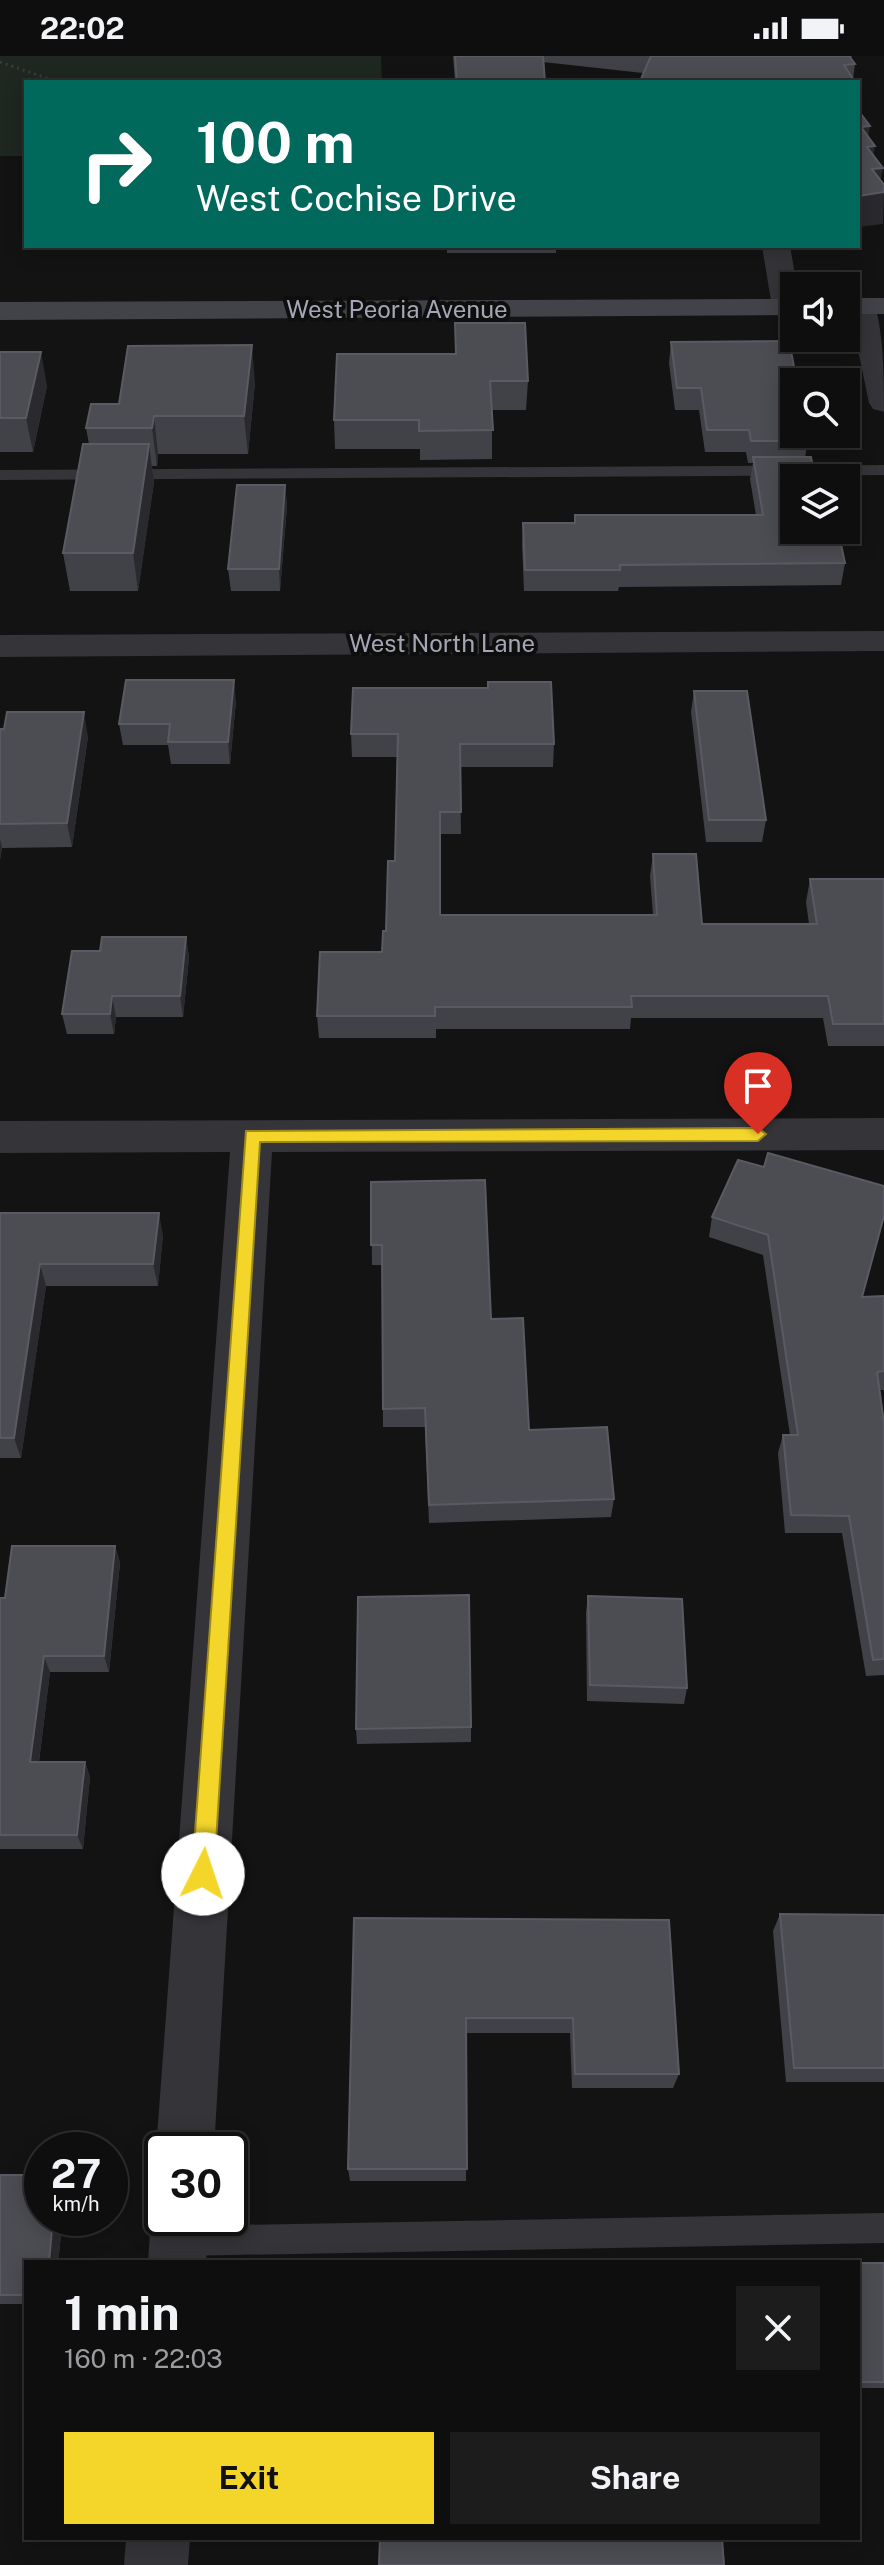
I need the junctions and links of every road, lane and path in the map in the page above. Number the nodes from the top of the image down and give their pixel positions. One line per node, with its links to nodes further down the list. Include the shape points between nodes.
1 (0, 62): 2 (path)
2 (52, 80)
3 (776, 248): 4 (street)
4 (782, 272)
5 (864, 306): 8 (street)
6 (780, 307): 7 (main road, West Peoria Avenue)
7 (0, 311)
8 (884, 403)
9 (884, 470): 10 (lane)
10 (0, 475)
11 (884, 641): 12 (street, West North Lane)
12 (0, 646)
13 (884, 1134): 14 (street)
14 (252, 1136): 15 (street); 16 (street)
15 (0, 1137)
16 (186, 2132)
17 (884, 2228): 18 (lane)
18 (178, 2240)
19 (158, 2540): 20 (street)
20 (156, 2565)

